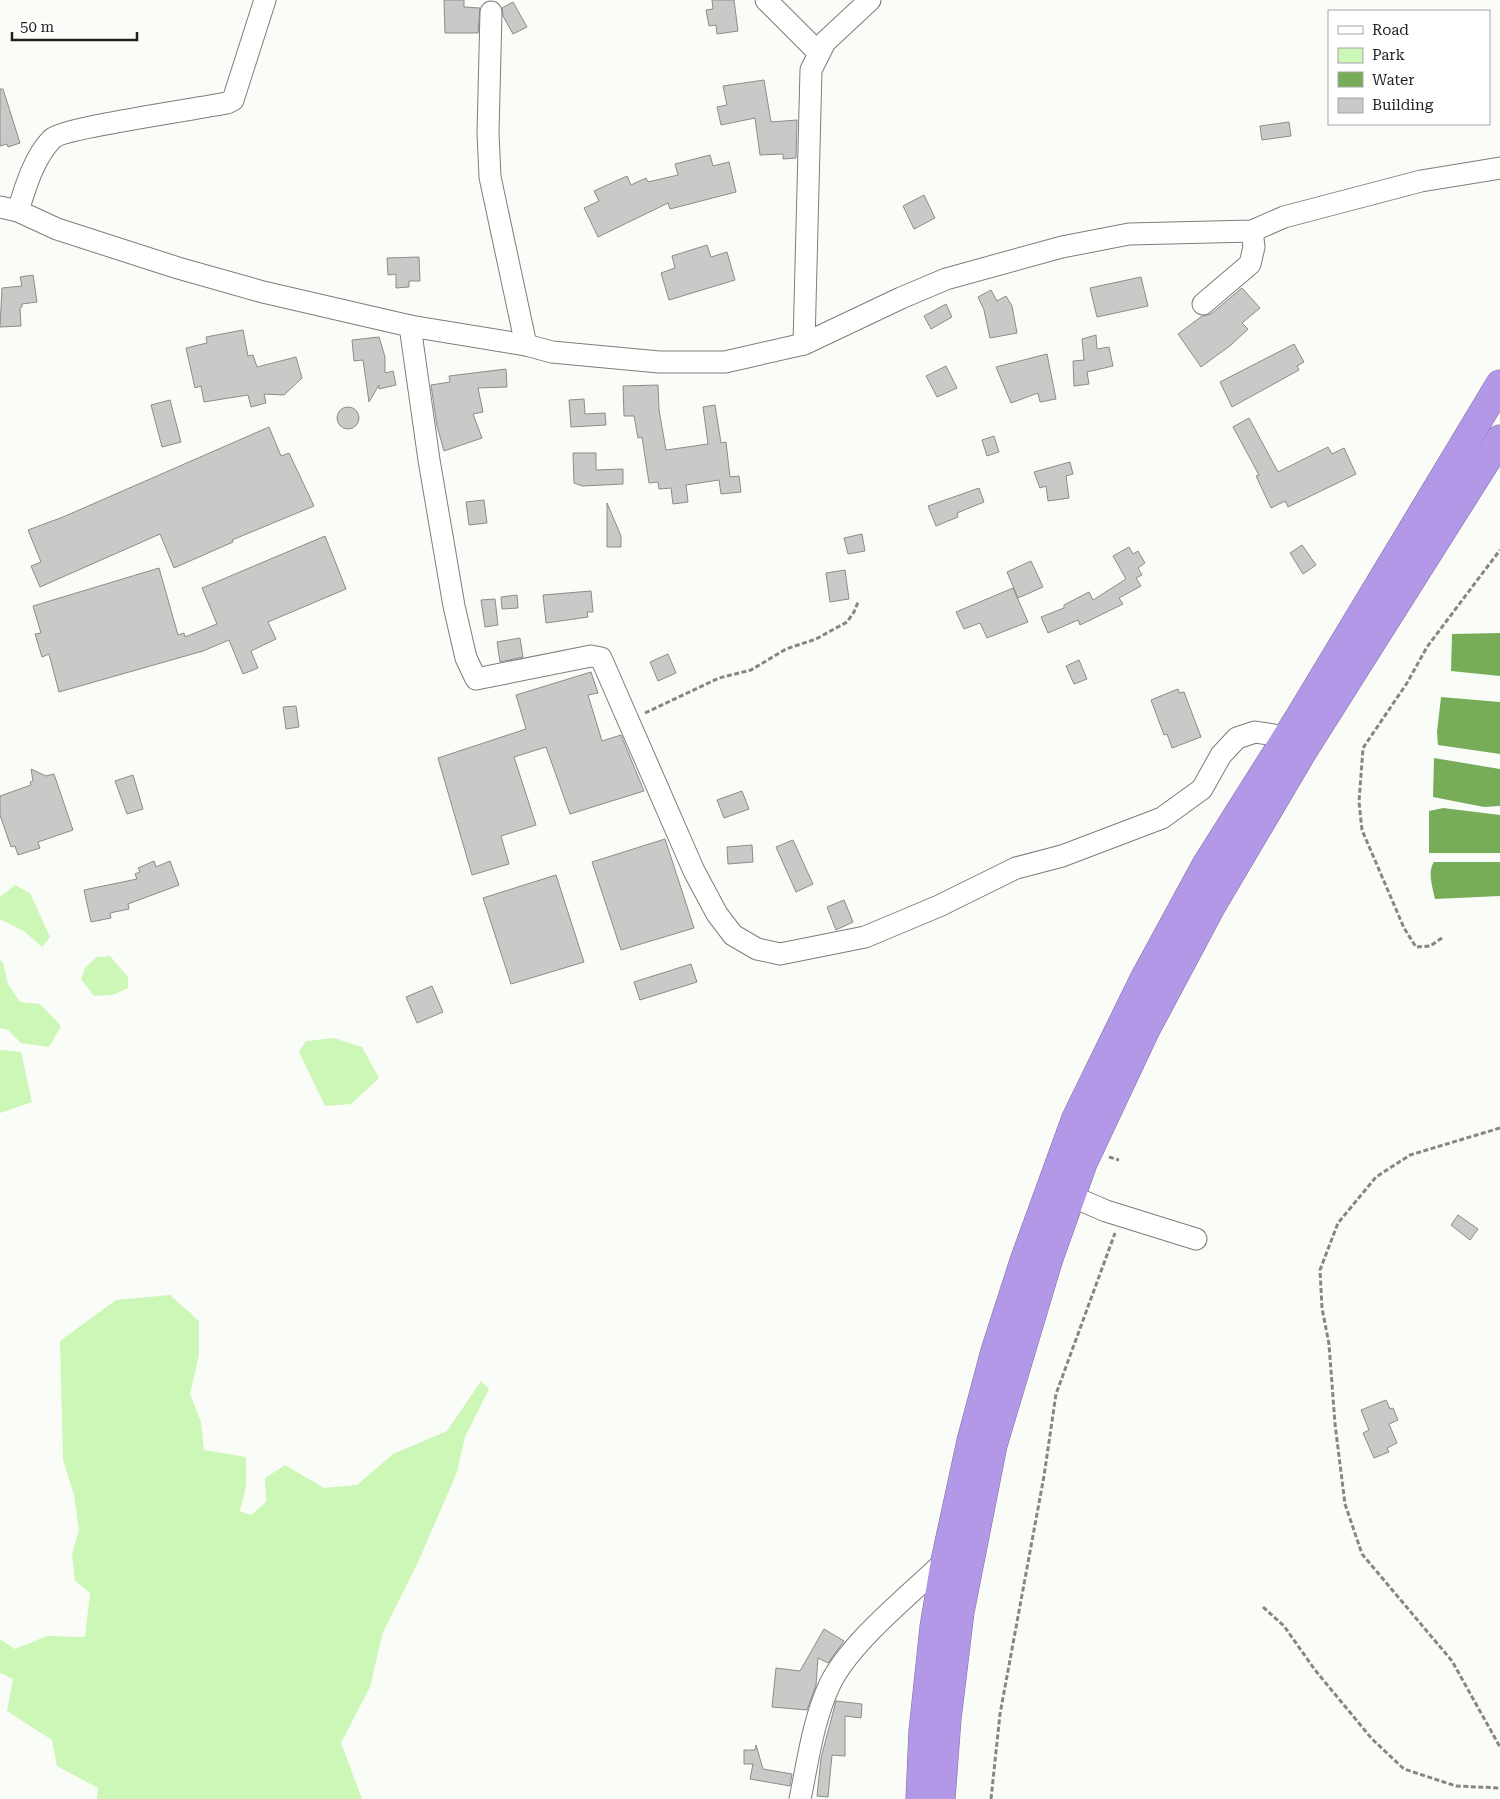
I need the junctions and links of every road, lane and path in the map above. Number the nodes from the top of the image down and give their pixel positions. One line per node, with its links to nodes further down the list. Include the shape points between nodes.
1 (265, 0): 7 (street, via 233,100 227,104 56,136)
2 (766, 0): 5 (street)
3 (870, 0): 5 (street)
4 (491, 12): 12 (street, via 490,177)
5 (818, 52): 11 (street, via 811,70)
6 (1500, 168): 8 (street, via 1421,181 1284,217)
7 (9, 209): 10 (street, via 57,230 178,268 263,292)
8 (1252, 231): 9 (street, via 1254,247 1250,264); 11 (street, via 1129,234 1019,258 946,279)
9 (1203, 304)
10 (410, 326): 12 (street); 17 (street, via 454,606 466,658 476,679 596,656 601,658)
11 (804, 344): 12 (street, via 725,362 659,362 552,352)
12 (526, 345)
13 (1500, 384): 18 (highway)
14 (1500, 439): 21 (highway, via 1303,751 1211,907 1145,1031 1083,1163)
15 (1500, 550): 19 (path, via 1427,647 1407,684 1362,748 1359,802 1362,830 1404,928 1416,947 1430,946)
16 (858, 602): 17 (path, via 846,622 829,632 786,649 751,670 719,678 647,713 634,712)
17 (619, 700): 18 (street, via 694,871 717,914 734,934 757,949 780,954 865,937 939,906 1016,868 1062,856 1162,818 1202,789 1221,755 1238,738 1255,732)
18 (1287, 737): 24 (highway, via 1206,865 1143,981 1076,1118 995,1351)
19 (1442, 938)
20 (1500, 1128): 26 (path, via 1410,1155 1376,1177 1338,1223 1320,1270 1345,1504 1362,1554 1452,1661)
21 (1071, 1196): 22 (street); 30 (highway, via 993,1445 960,1612 947,1719)
22 (1122, 1216): 23 (street); 31 (path, via 1056,1394 1000,1714)
23 (1196, 1239)
24 (945, 1560): 28 (street, via 856,1646 838,1670 820,1710); 29 (highway, via 928,1680)
25 (1263, 1607): 27 (path, via 1284,1626 1315,1670 1372,1739 1404,1769 1456,1786)
26 (1500, 1747)
27 (1500, 1788)
28 (800, 1799)
29 (920, 1799)
30 (942, 1799)
31 (991, 1799)

